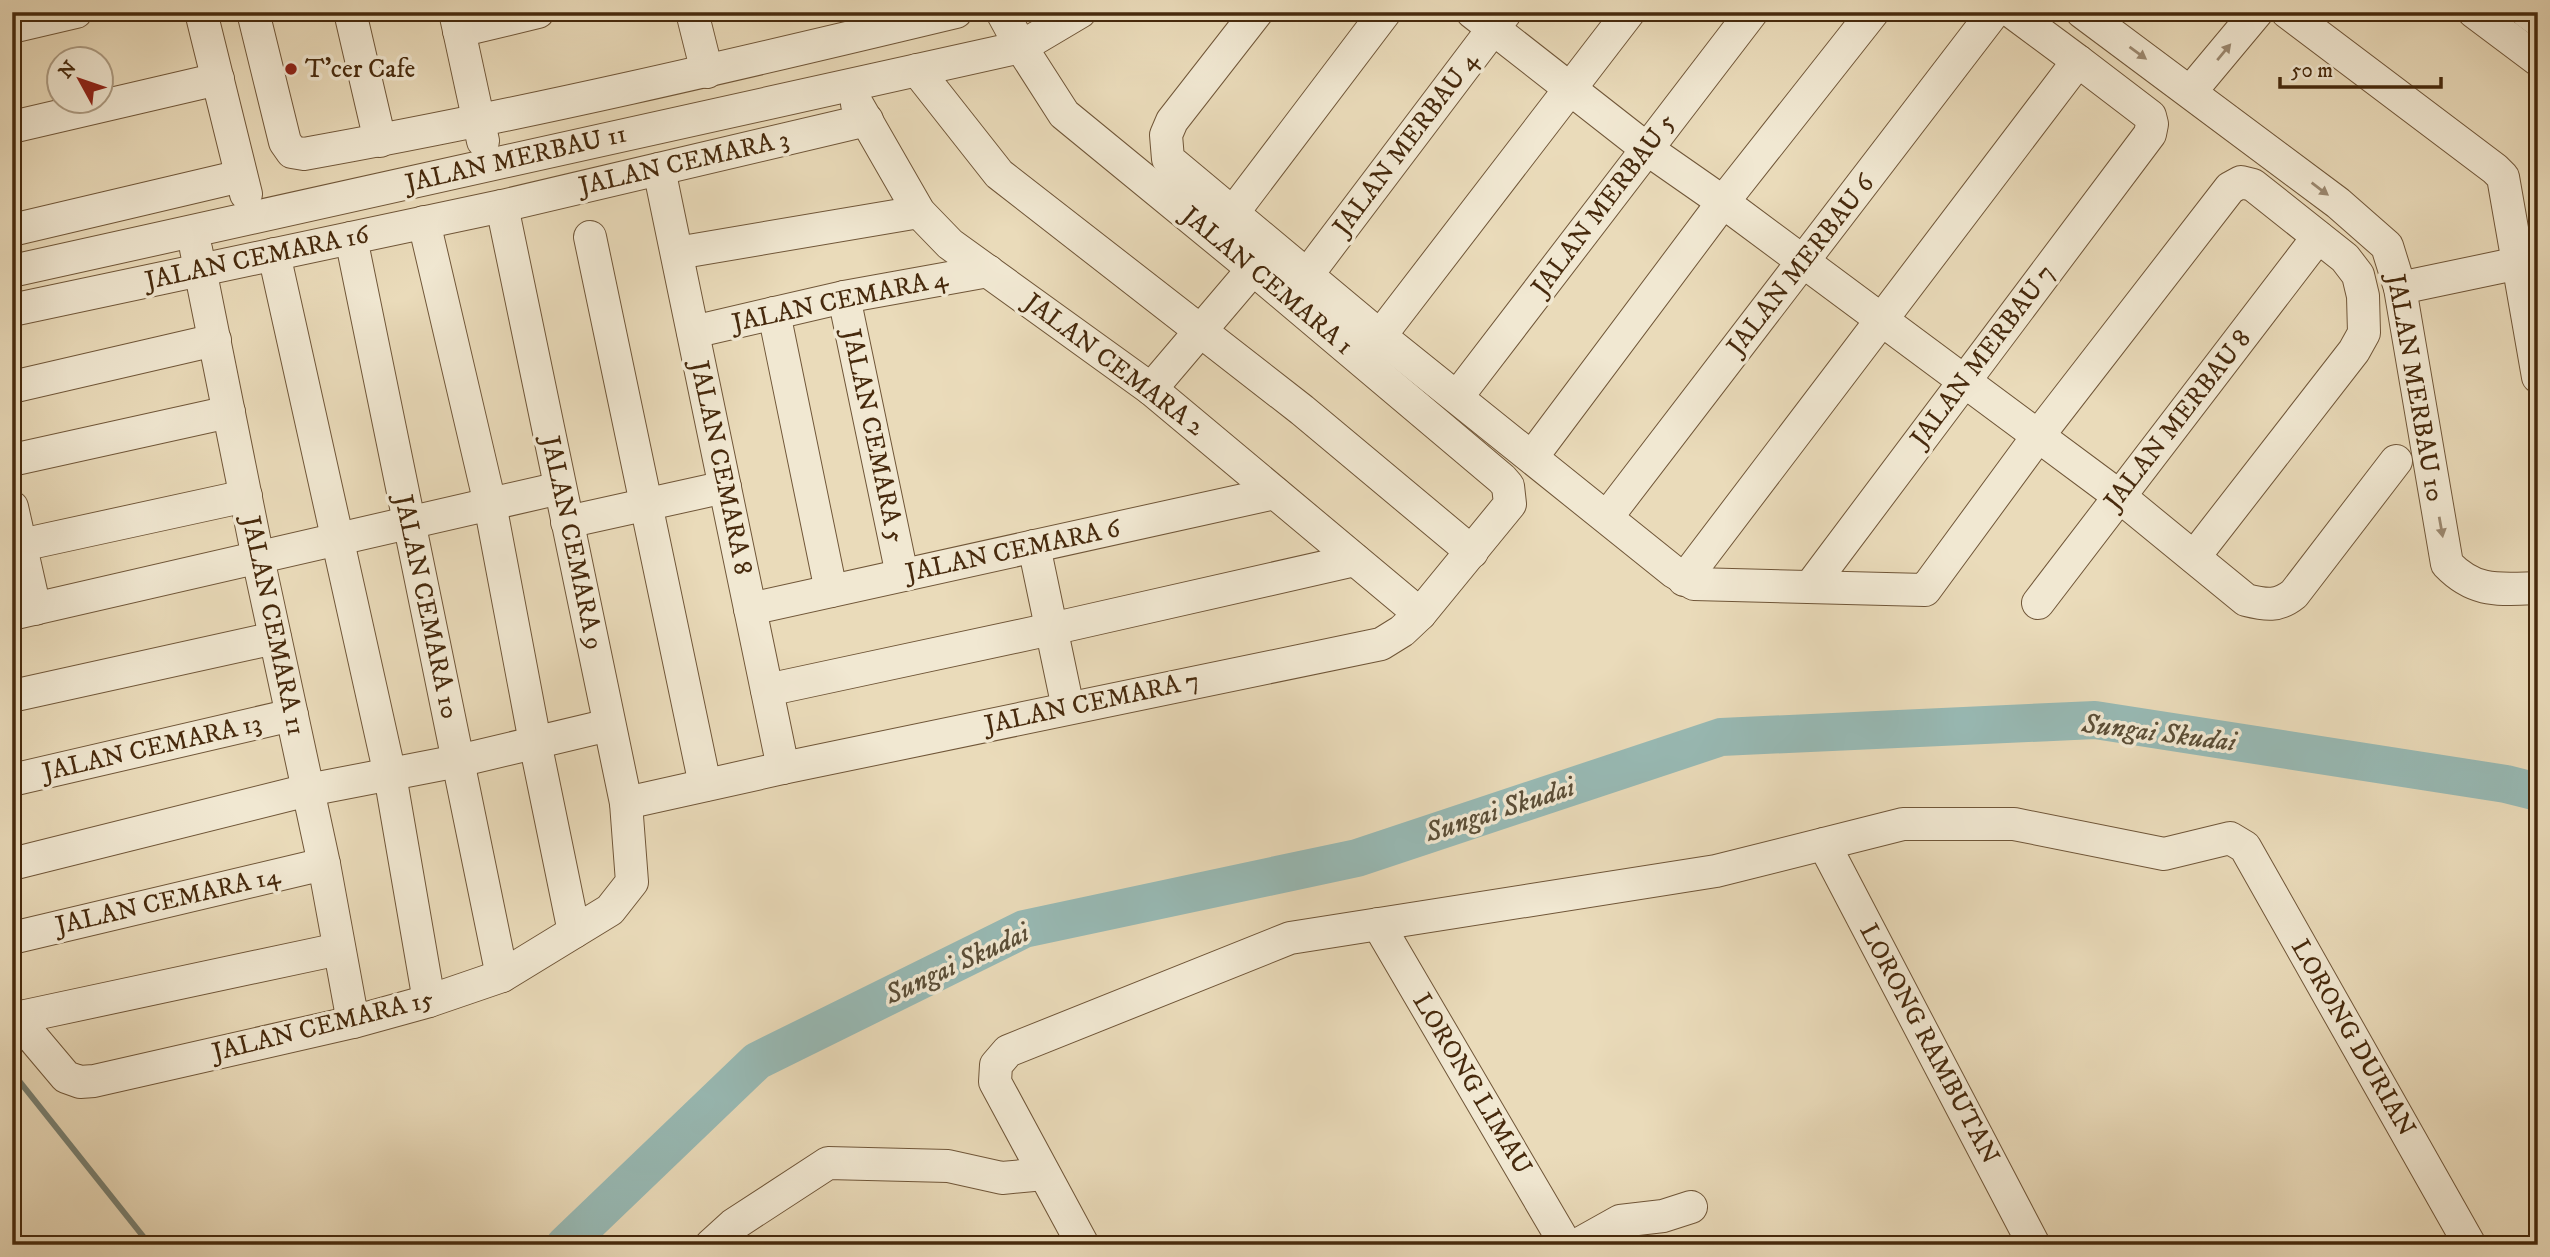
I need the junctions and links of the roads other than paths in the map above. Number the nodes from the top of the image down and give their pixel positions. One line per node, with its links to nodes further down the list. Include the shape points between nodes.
1 (76, 12): 25 (street)
2 (201, 12): 31 (street)
3 (253, 12): 38 (street, via 285,142 292,152 304,155)
4 (349, 12): 38 (street)
5 (538, 12): 24 (street)
6 (692, 12): 30 (street)
7 (956, 12): 30 (street)
8 (1002, 12): 26 (street, JALAN CEMARA 1)
9 (1080, 12): 26 (street, JALAN MERBAU 11)
10 (1257, 12): 46 (street, via 1172,121 1166,135 1168,159)
11 (1385, 12): 46 (street)
12 (1629, 12): 33 (street)
13 (1752, 12): 39 (street, JALAN MERBAU 5)
14 (1873, 12): 43 (street)
15 (1994, 12): 57 (street, JALAN MERBAU 6)
16 (2012, 12): 28 (street)
17 (2082, 12): 34 (street, JALAN MERBAU 10, one-way to 34)
18 (2257, 12): 34 (street, one-way to 18)
19 (2287, 12): 56 (street, via 2503,177)
20 (2474, 12): 27 (street)
21 (2527, 12): 23 (street)
22 (1490, 18): 33 (street); 62 (street, JALAN MERBAU 4)
23 (2538, 20)
24 (457, 22): 36 (street)
25 (12, 27)
26 (1021, 47): 29 (street, JALAN MERBAU 11); 58 (street, JALAN CEMARA 1, via 1064,114)
27 (2538, 60)
28 (2078, 61): 67 (street); 73 (street, JALAN MERBAU 7, via 2150,116 2150,134)
29 (917, 70): 32 (street, JALAN MERBAU 11); 68 (street, via 999,174)
30 (707, 72): 36 (street)
31 (218, 79): 37 (street); 42 (street)
32 (846, 86): 35 (street, JALAN CEMARA 2); 40 (street, JALAN MERBAU 11)
33 (1571, 90): 39 (street); 70 (street)
34 (2191, 91): 63 (street, JALAN MERBAU 10, one-way to 63, via 2387,246)
35 (867, 120): 41 (street, JALAN CEMARA 3); 45 (street, JALAN CEMARA 2)
36 (478, 121): 38 (street); 40 (street)
37 (12, 127)
38 (380, 141)
39 (1647, 149): 43 (street); 76 (street, JALAN MERBAU 5)
40 (488, 165): 47 (street, JALAN MERBAU 11)
41 (659, 169): 44 (street, JALAN CEMARA 3); 54 (street, JALAN CEMARA 8)
42 (241, 176): 47 (street); 49 (street)
43 (1723, 202): 57 (street); 79 (street)
44 (502, 206): 48 (street, JALAN CEMARA 16); 83 (street, JALAN CEMARA 9)
45 (919, 212): 54 (street); 61 (street, JALAN CEMARA 2, via 950,244)
46 (1232, 214): 62 (street)
47 (252, 218): 50 (street, JALAN MERBAU 11)
48 (424, 222): 53 (street, JALAN CEMARA 16); 87 (street)
49 (12, 230)
50 (192, 231): 59 (street, JALAN CEMARA 11); 60 (street, JALAN MERBAU 11)
51 (590, 237): 88 (street)
52 (2318, 237): 78 (street, via 2253,185 2235,184); 86 (street, JALAN MERBAU 8); 98 (street, via 2358,275 2364,332)
53 (351, 238): 55 (street, JALAN CEMARA 16); 93 (street, JALAN CEMARA 10)
54 (677, 253): 69 (street, JALAN CEMARA 8)
55 (274, 254): 59 (street, JALAN CEMARA 16); 94 (street)
56 (2529, 261): 63 (street); 72 (street)
57 (1803, 262): 67 (street); 91 (street, JALAN MERBAU 6)
58 (1254, 268): 68 (street); 90 (street, JALAN CEMARA 1, via 1502,479 1510,495)
59 (201, 270): 65 (street, JALAN CEMARA 16); 71 (street, JALAN CEMARA 11)
60 (12, 271)
61 (988, 271): 64 (street, JALAN CEMARA 4); 75 (street, JALAN CEMARA 2)
62 (1307, 275): 70 (street)
63 (2400, 288): 104 (street, JALAN MERBAU 10, one-way to 104, via 2447,564 2459,576 2491,590)
64 (844, 297): 66 (street, JALAN CEMARA 4); 101 (street, JALAN CEMARA 5)
65 (12, 310)
66 (774, 313): 69 (street, JALAN CEMARA 4); 105 (street)
67 (1881, 320): 73 (street); 102 (street)
68 (1201, 330): 75 (street); 97 (street)
69 (693, 332): 82 (street, JALAN CEMARA 8)
70 (1380, 336): 76 (street)
71 (215, 340): 74 (street); 77 (street, JALAN CEMARA 11)
72 (2538, 377)
73 (1965, 380): 78 (street); 103 (street, JALAN MERBAU 7)
74 (12, 387)
75 (1151, 388): 84 (street, JALAN CEMARA 2)
76 (1457, 397): 79 (street)
77 (229, 412): 80 (street); 85 (street, JALAN CEMARA 11)
78 (2038, 436): 86 (street); 103 (street, via 1925,590)
79 (1531, 457): 91 (street)
80 (12, 460)
81 (2396, 461): 98 (street, via 2283,603 2246,600)
82 (725, 487): 88 (street); 107 (street, JALAN CEMARA 8)
83 (560, 488): 87 (street); 92 (street, JALAN CEMARA 9)
84 (1275, 493): 96 (street, JALAN CEMARA 6); 100 (street, JALAN CEMARA 2)
85 (246, 496): 95 (street); 99 (street, JALAN CEMARA 11)
86 (2119, 496): 98 (street); 106 (street, JALAN MERBAU 8)
87 (490, 505): 93 (street); 117 (street)
88 (647, 505): 92 (street); 122 (street)
89 (12, 507): 95 (street)
90 (1505, 512): 97 (street, JALAN CEMARA 7)
91 (1607, 517): 102 (street)
92 (567, 522): 116 (street, JALAN CEMARA 9)
93 (409, 523): 94 (street); 118 (street, JALAN CEMARA 10)
94 (336, 540): 99 (street); 120 (street)
95 (16, 546): 108 (street)
96 (1034, 546): 101 (street, JALAN CEMARA 6); 110 (street)
97 (1472, 552): 109 (street, JALAN CEMARA 7)
98 (2194, 557)
99 (258, 558): 108 (street); 111 (street, JALAN CEMARA 11)
100 (1355, 560): 109 (street, JALAN CEMARA 2); 110 (street)
101 (902, 575): 105 (street, JALAN CEMARA 6)
102 (1684, 580): 103 (street)
103 (1810, 587)
104 (2538, 588)
105 (831, 591): 107 (street, JALAN CEMARA 6)
106 (2038, 603)
107 (750, 609): 112 (street, JALAN CEMARA 8)
108 (24, 612)
109 (1420, 614): 114 (street, JALAN CEMARA 7, via 1381,644)
110 (1051, 629): 112 (street); 114 (street)
111 (275, 638): 113 (street); 115 (street, JALAN CEMARA 11)
112 (767, 690): 119 (street, JALAN CEMARA 8)
113 (12, 696)
114 (1068, 708): 119 (street, JALAN CEMARA 7)
115 (292, 715): 121 (street, JALAN CEMARA 13); 123 (street, JALAN CEMARA 11)
116 (610, 725): 117 (street); 124 (street, JALAN CEMARA 9)
117 (535, 742): 118 (street); 130 (street)
118 (458, 761): 120 (street); 133 (street, JALAN CEMARA 10)
119 (783, 768): 122 (street, JALAN CEMARA 7)
120 (390, 775): 123 (street); 134 (street)
121 (12, 780)
122 (705, 785): 124 (street, JALAN CEMARA 7)
123 (308, 790): 126 (street); 127 (street, JALAN CEMARA 11)
124 (626, 803): 128 (street, JALAN CEMARA 9)
125 (1824, 844): 129 (street, via 1716,872); 143 (street, LORONG RAMBUTAN); 144 (street, LORONG DURIAN, via 1903,824 2014,824 2164,854 2230,838 2245,846)
126 (12, 864)
127 (324, 864): 131 (street, JALAN CEMARA 14); 132 (street, JALAN CEMARA 11)
128 (632, 881): 130 (street, JALAN CEMARA 15, via 610,910)
129 (1378, 924): 137 (street, via 1290,938 1008,1051 996,1065 995,1082); 141 (street, LORONG LIMAU)
130 (574, 932): 133 (street, JALAN CEMARA 15)
131 (12, 937)
132 (339, 949): 135 (street); 136 (street, JALAN CEMARA 11)
133 (502, 976): 134 (street, JALAN CEMARA 15)
134 (429, 1001): 136 (street, JALAN CEMARA 15)
135 (14, 1016): 136 (street, JALAN CEMARA 15, via 55,1066 80,1082)
136 (353, 1022)
137 (1044, 1174): 139 (street, via 1002,1178 948,1166 828,1163 733,1225); 140 (street)
138 (1691, 1207): 142 (street, via 1620,1221)
139 (711, 1245)
140 (1083, 1245)
141 (1566, 1245)
142 (1577, 1245)
143 (2034, 1245)
144 (2470, 1245)

